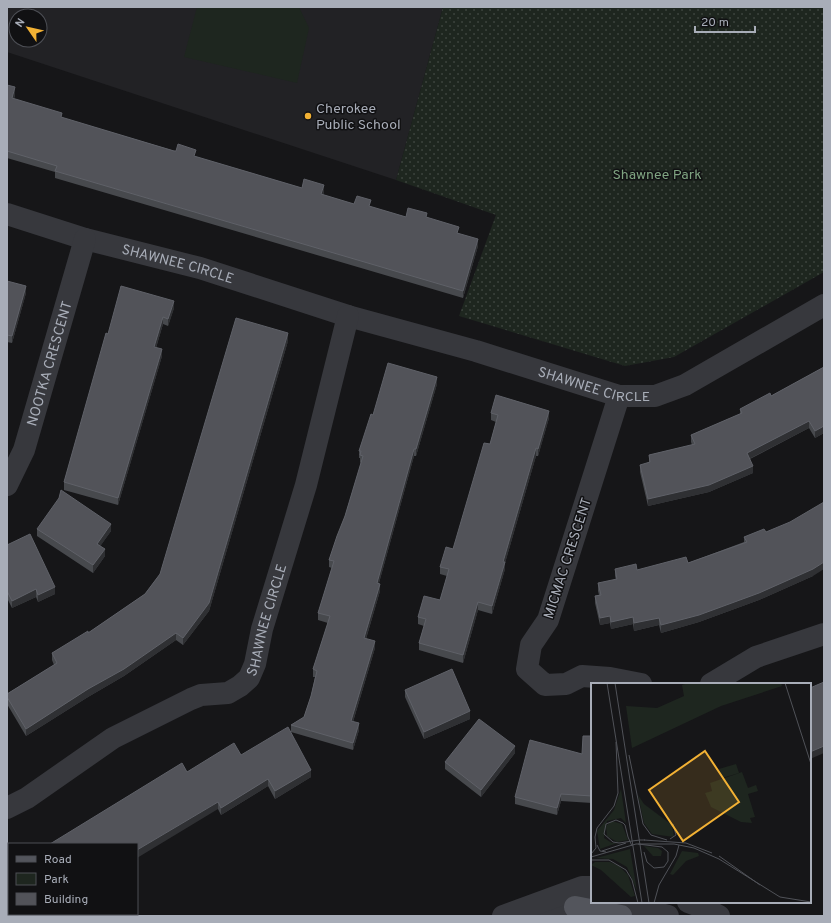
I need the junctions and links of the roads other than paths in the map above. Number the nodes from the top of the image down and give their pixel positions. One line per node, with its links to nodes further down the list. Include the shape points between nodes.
1 (7, 214): 2 (street, SHAWNEE CIRCLE)
2 (86, 239): 4 (street, SHAWNEE CIRCLE, via 200,268); 6 (street, NOOTKA CRESCENT, via 24,450)
3 (824, 305): 5 (street, SHAWNEE CIRCLE, via 685,385 655,396)
4 (348, 316): 5 (street, SHAWNEE CIRCLE, via 476,351); 10 (street, SHAWNEE CIRCLE, via 306,485 262,629 256,664 249,678 228,693 201,695 113,738 27,798)
5 (619, 396): 8 (street, MICMAC CRESCENT, via 548,620 531,645 527,669 545,685 566,684 582,676)
6 (7, 485)
7 (824, 634): 9 (street, via 756,656)
8 (636, 683)
9 (713, 683)
10 (7, 808)
11 (591, 887): 13 (street, via 582,887)
12 (691, 903): 18 (street)
13 (533, 906): 14 (street); 15 (street)
14 (574, 907): 16 (main road); 17 (street, via 630,906)
15 (504, 916)
16 (621, 916)
17 (668, 916)
18 (719, 916)

